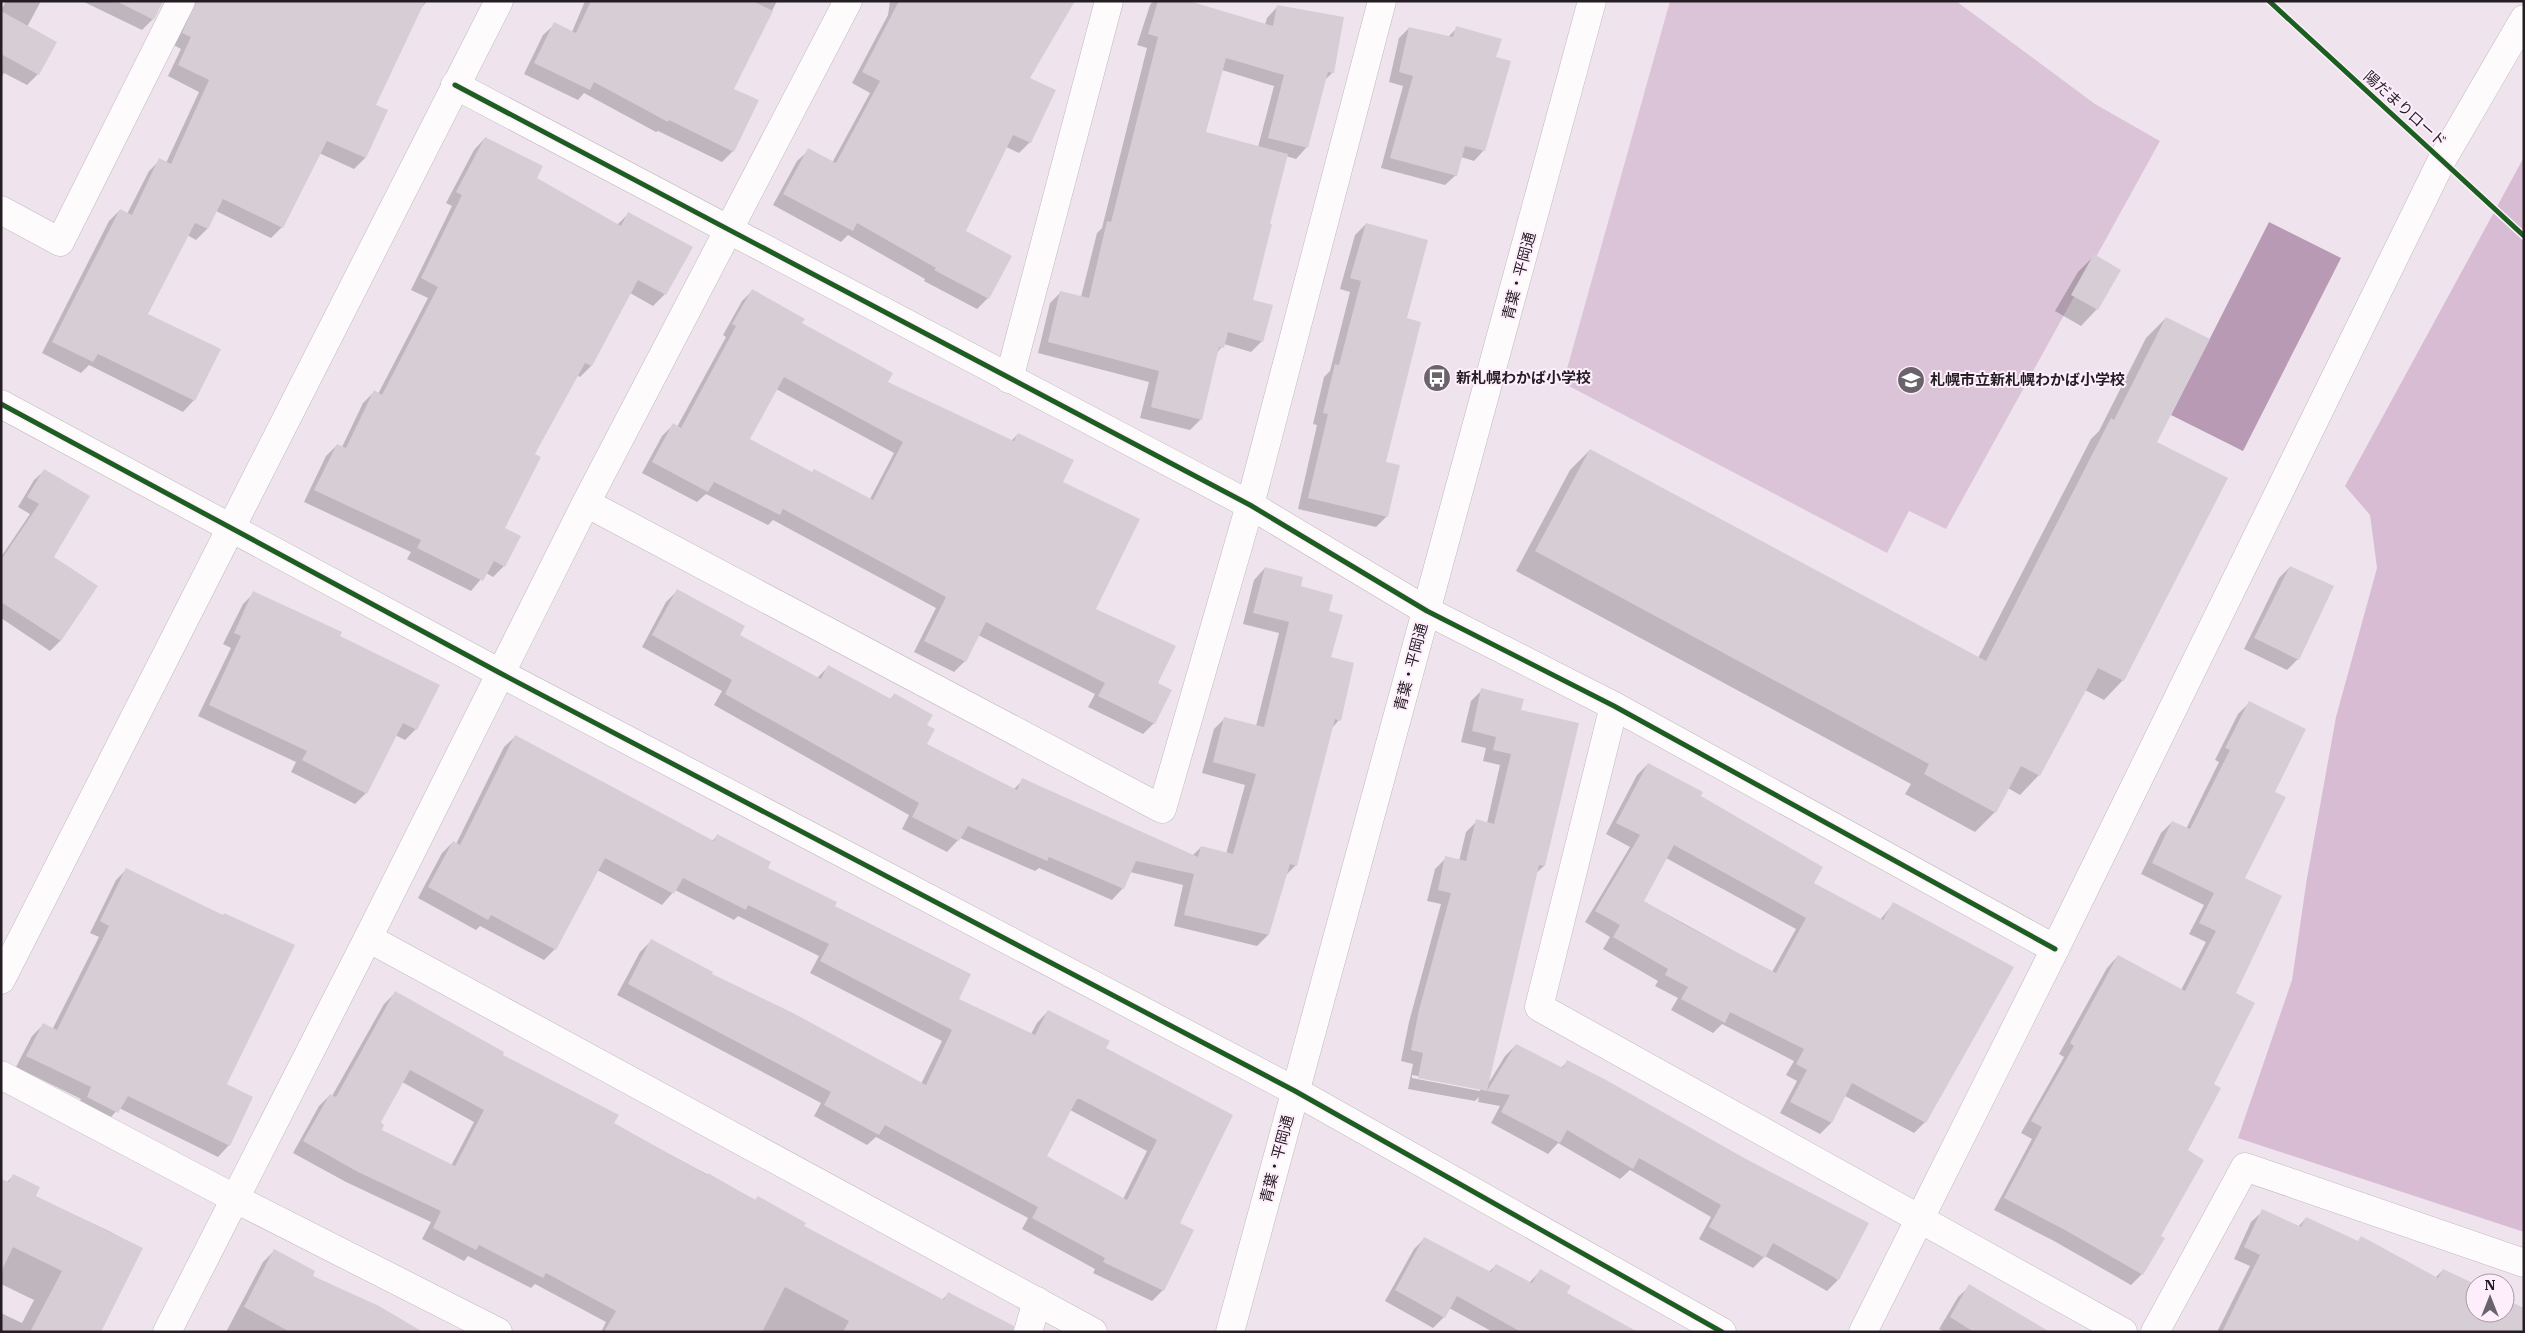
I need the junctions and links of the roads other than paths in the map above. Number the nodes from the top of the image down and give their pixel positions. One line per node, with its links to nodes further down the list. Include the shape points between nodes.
1 (181, 1): 9 (street, via 60,242)
2 (498, 1): 8 (street)
3 (848, 1): 10 (street)
4 (1109, 1): 11 (street)
5 (1382, 1): 14 (street)
6 (1592, 1): 16 (street, 青葉・平岡通)
7 (2524, 19): 20 (street, via 2442,160)
8 (455, 84): 10 (street); 15 (street)
9 (1, 210)
10 (729, 230): 11 (street); 13 (street)
11 (1009, 379): 14 (street)
12 (1, 404): 15 (street)
13 (586, 503): 14 (street, via 1162,809); 17 (street)
14 (1250, 505): 16 (street)
15 (230, 528): 17 (street); 21 (street)
16 (1427, 611): 18 (street); 23 (street, 青葉・平岡通)
17 (500, 673): 19 (street); 23 (street)
18 (1614, 706): 20 (street); 25 (street, via 1539,1007)
19 (368, 938): 24 (street); 27 (street)
20 (2055, 950): 25 (street)
21 (1, 980)
22 (1, 1075): 24 (street)
23 (1295, 1091): 32 (street, 青葉・平岡通); 33 (street)
24 (234, 1198): 28 (street); 29 (street)
25 (1920, 1218): 34 (street); 35 (street)
26 (2524, 1263): 36 (street, via 2245,1167)
27 (1037, 1301): 30 (street); 31 (street)
28 (167, 1332)
29 (498, 1332)
30 (1028, 1332)
31 (1093, 1332)
32 (1230, 1332)
33 (1722, 1332)
34 (1863, 1332)
35 (2123, 1332)
36 (2154, 1332)

